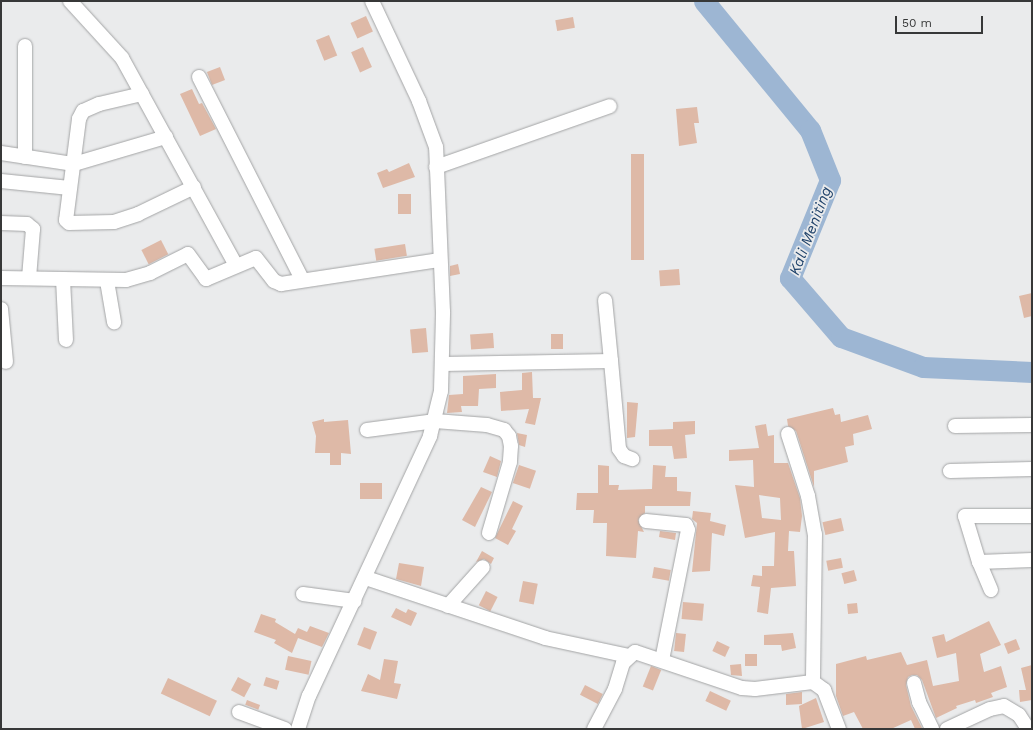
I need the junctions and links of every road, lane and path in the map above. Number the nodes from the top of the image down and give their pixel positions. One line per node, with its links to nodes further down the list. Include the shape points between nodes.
1 (372, 1): 11 (street, via 421,108 436,147)
2 (70, 2): 5 (street, via 122,58)
3 (25, 46): 9 (street)
4 (199, 77): 21 (street)
5 (142, 94): 7 (street); 10 (street, via 99,104 83,111 79,119)
6 (610, 106): 11 (street)
7 (166, 137): 10 (street); 13 (street)
8 (1, 153): 9 (street)
9 (25, 157): 10 (street)
10 (74, 164): 14 (street)
11 (436, 167): 16 (street)
12 (1, 181): 14 (street)
13 (194, 187): 14 (street, via 138,214 114,222 73,223 67,222 65,217); 17 (street)
14 (70, 188)
15 (1, 223): 19 (street, via 27,224 33,228)
16 (440, 260): 21 (street); 29 (street)
17 (236, 265): 21 (street, via 256,258 278,284); 22 (street, via 207,279 190,255 187,255 150,274 126,280)
18 (1, 278): 19 (street)
19 (29, 278): 20 (street)
20 (63, 279): 22 (street); 26 (street)
21 (302, 280)
22 (107, 281): 25 (street)
23 (605, 300): 27 (street)
24 (1, 309): 28 (street)
25 (114, 322)
26 (66, 340)
27 (611, 361): 29 (street); 35 (street, via 619,449 624,456)
28 (6, 362)
29 (443, 364): 30 (street)
30 (435, 421): 33 (street); 40 (street, via 499,427 509,436 510,462); 44 (street)
31 (1032, 425): 32 (street)
32 (955, 426)
33 (367, 430)
34 (788, 434): 51 (street, via 808,496 814,534)
35 (632, 460)
36 (1032, 469): 37 (street)
37 (950, 471)
38 (1032, 516): 42 (street, via 965,516)
39 (646, 521): 50 (street, via 686,525 688,530)
40 (488, 533)
41 (1032, 560): 42 (street)
42 (979, 562): 45 (street)
43 (483, 567): 48 (street)
44 (366, 578): 47 (street); 48 (street)
45 (991, 590)
46 (304, 594): 47 (street)
47 (355, 601): 55 (street, via 309,696)
48 (448, 606): 49 (street, via 545,638)
49 (628, 656): 50 (street, via 638,652); 56 (street, via 623,663 615,689)
50 (662, 660): 51 (street, via 742,688 755,689)
51 (813, 682): 57 (street, via 824,690)
52 (914, 683): 58 (street, via 919,702)
53 (239, 712): 54 (street)
54 (285, 729)
55 (298, 729)
56 (594, 729)
57 (839, 729)
58 (932, 729)
59 (947, 729): 60 (street, via 999,706 1016,712)
60 (1028, 729)

